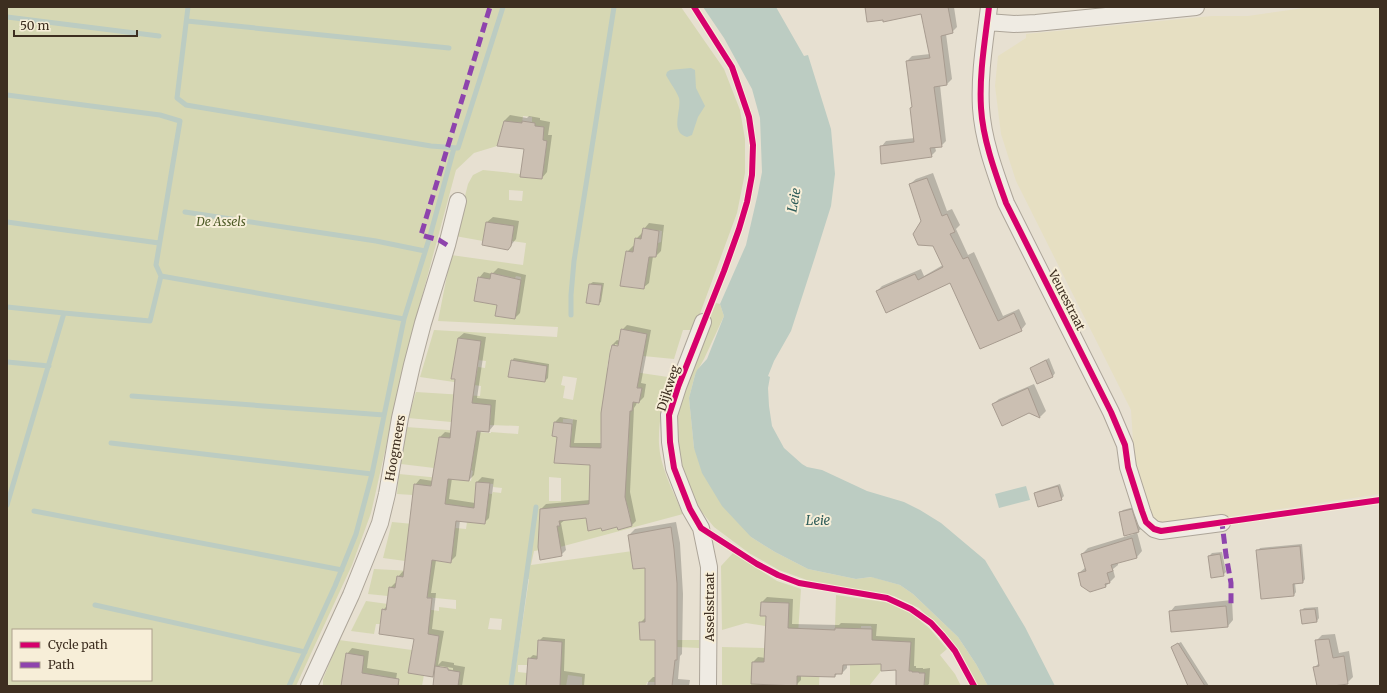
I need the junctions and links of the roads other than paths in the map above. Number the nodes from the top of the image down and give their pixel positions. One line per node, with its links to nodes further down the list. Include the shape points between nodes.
1 (1196, 7): 2 (street, via 1014,24)
2 (988, 14): 5 (street, Veurestraat, via 981,65 981,109 994,170 1006,202 1104,398 1124,445 1128,467 1146,522 1161,531)
3 (458, 201): 7 (street, Hoogmeers, via 412,365 380,523 351,595)
4 (703, 322): 6 (street, Dijkweg, via 678,386 670,415 670,442 674,468 690,509)
5 (1222, 523)
6 (701, 528): 8 (street, Asselsstraat, via 709,567)
7 (309, 686)
8 (708, 686)

